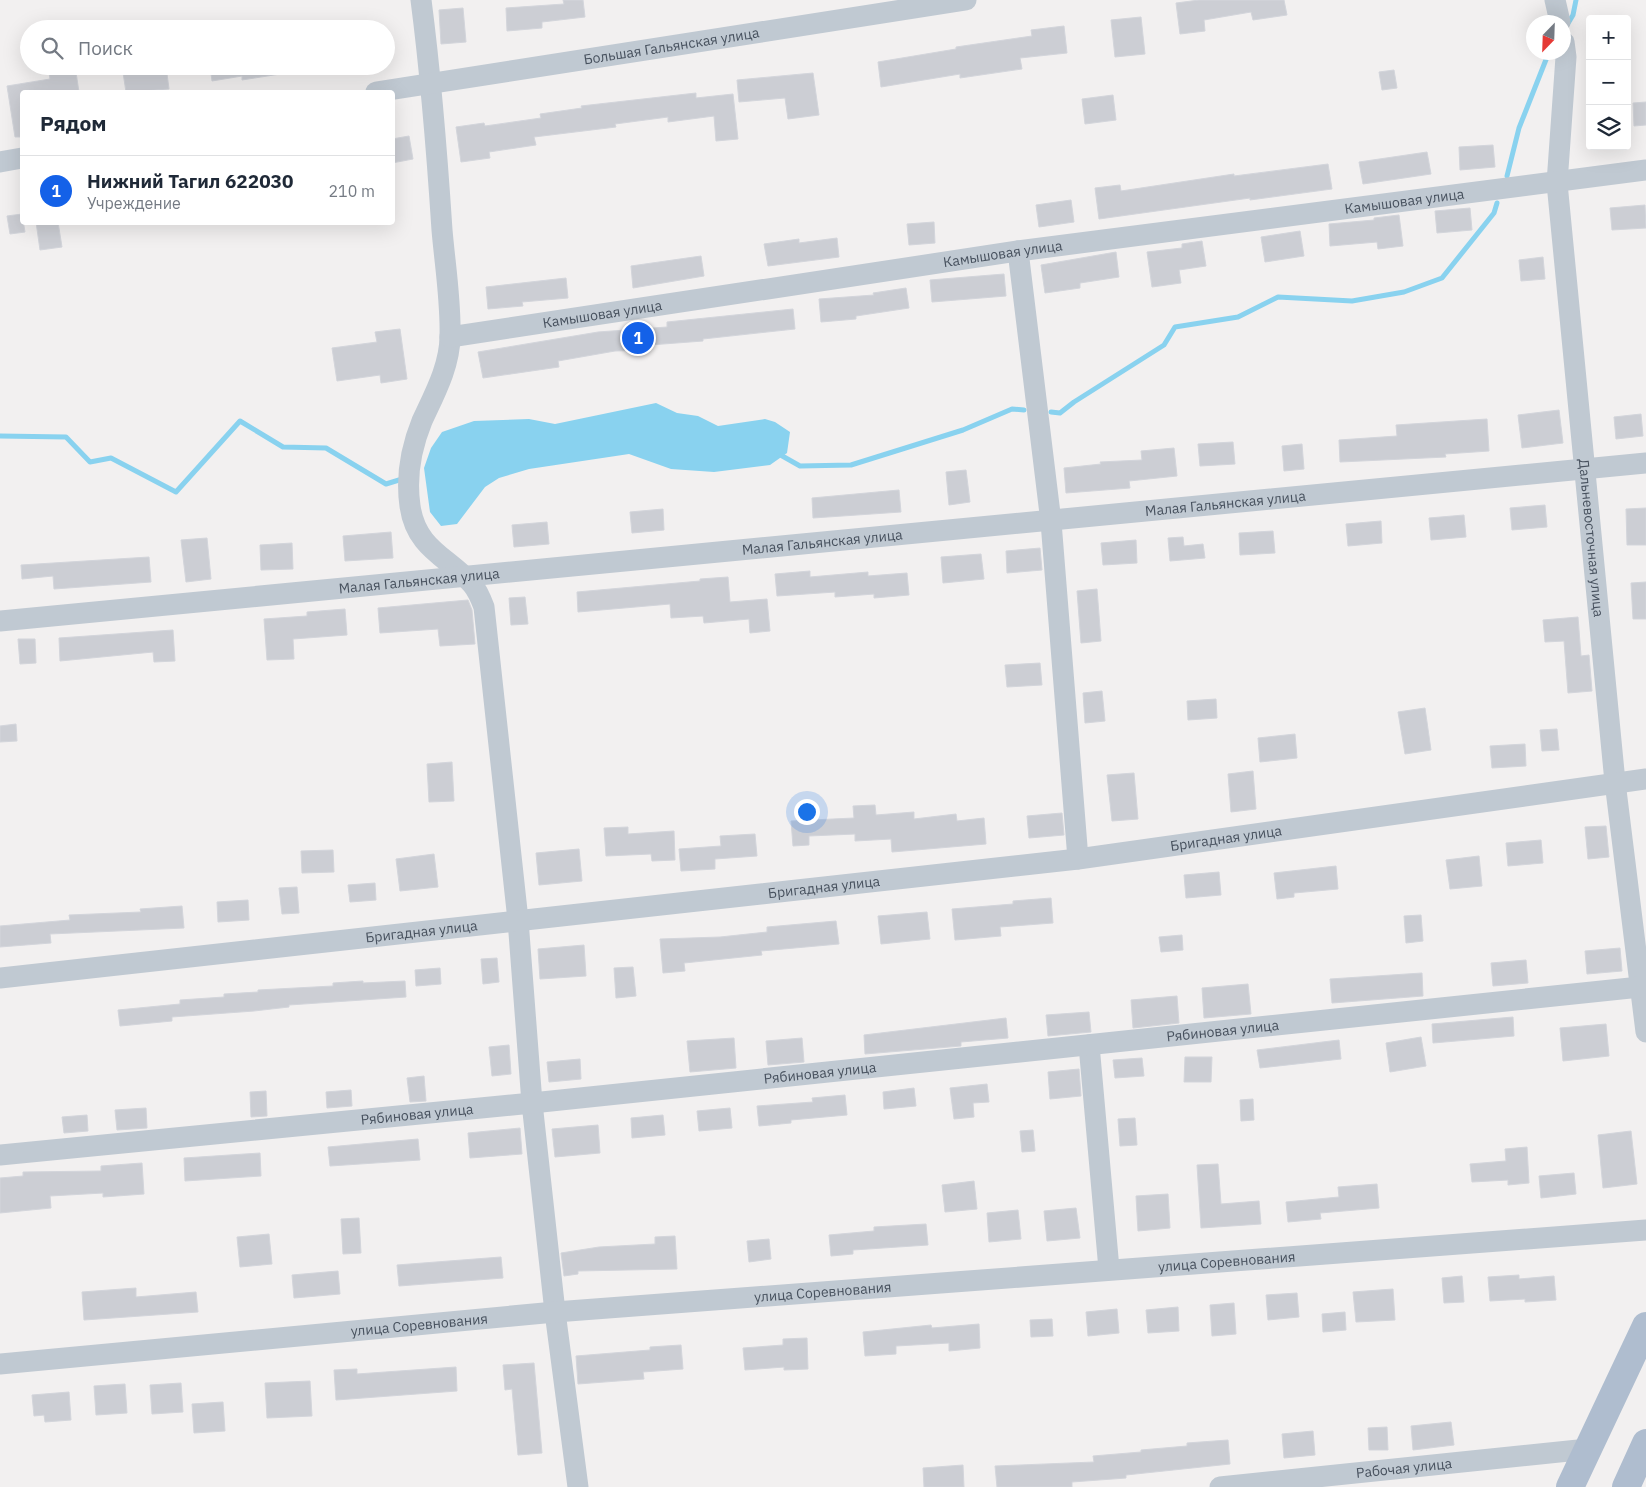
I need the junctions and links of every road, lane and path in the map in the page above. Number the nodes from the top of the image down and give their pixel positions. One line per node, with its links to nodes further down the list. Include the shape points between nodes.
1 (421, 0): 6 (street)
2 (966, 0): 6 (street, Большая Гальянская улица)
3 (1555, 0): 4 (street)
4 (1558, 15)
5 (1566, 60): 11 (street, Дальневосточная улица)
6 (431, 82): 7 (street, Большая Гальянская улица); 13 (street)
7 (387, 90)
8 (20, 158): 9 (street)
9 (0, 162)
10 (1646, 170): 11 (street, Камышовая улица)
11 (1557, 183): 12 (street, Камышовая улица); 15 (street, Дальневосточная улица)
12 (1018, 252): 13 (street, Камышовая улица); 16 (street)
13 (450, 337): 17 (street, via 436,393 413,450 409,470 410,507 423,539 440,558)
14 (1646, 463): 15 (street, Малая Гальянская улица)
15 (1585, 469): 16 (street, Малая Гальянская улица); 20 (street, Дальневосточная улица)
16 (1051, 522): 17 (street, Малая Гальянская улица); 21 (street)
17 (464, 576): 18 (street, Малая Гальянская улица); 22 (street, via 479,593 484,607)
18 (0, 621)
19 (1646, 778): 20 (street, Бригадная улица)
20 (1615, 782): 21 (street, Бригадная улица); 24 (street, Дальневосточная улица)
21 (1078, 859): 22 (street, Бригадная улица)
22 (518, 920): 23 (street, Бригадная улица); 27 (street)
23 (0, 978)
24 (1640, 987): 25 (street, Дальневосточная улица); 26 (street, Рябиновая улица)
25 (1646, 1032)
26 (1089, 1045): 27 (street, Рябиновая улица); 30 (street)
27 (532, 1103): 28 (street, Рябиновая улица); 31 (street)
28 (0, 1155)
29 (1646, 1230): 30 (street, улица Соревнования)
30 (1109, 1269): 31 (street, улица Соревнования)
31 (555, 1312): 33 (street, улица Соревнования); 36 (street)
32 (1646, 1326): 35 (main road)
33 (0, 1364)
34 (1646, 1443): 39 (main road)
35 (1588, 1449): 37 (street, Рабочая улица); 38 (main road)
36 (578, 1487)
37 (1220, 1487)
38 (1570, 1487)
39 (1626, 1487)

